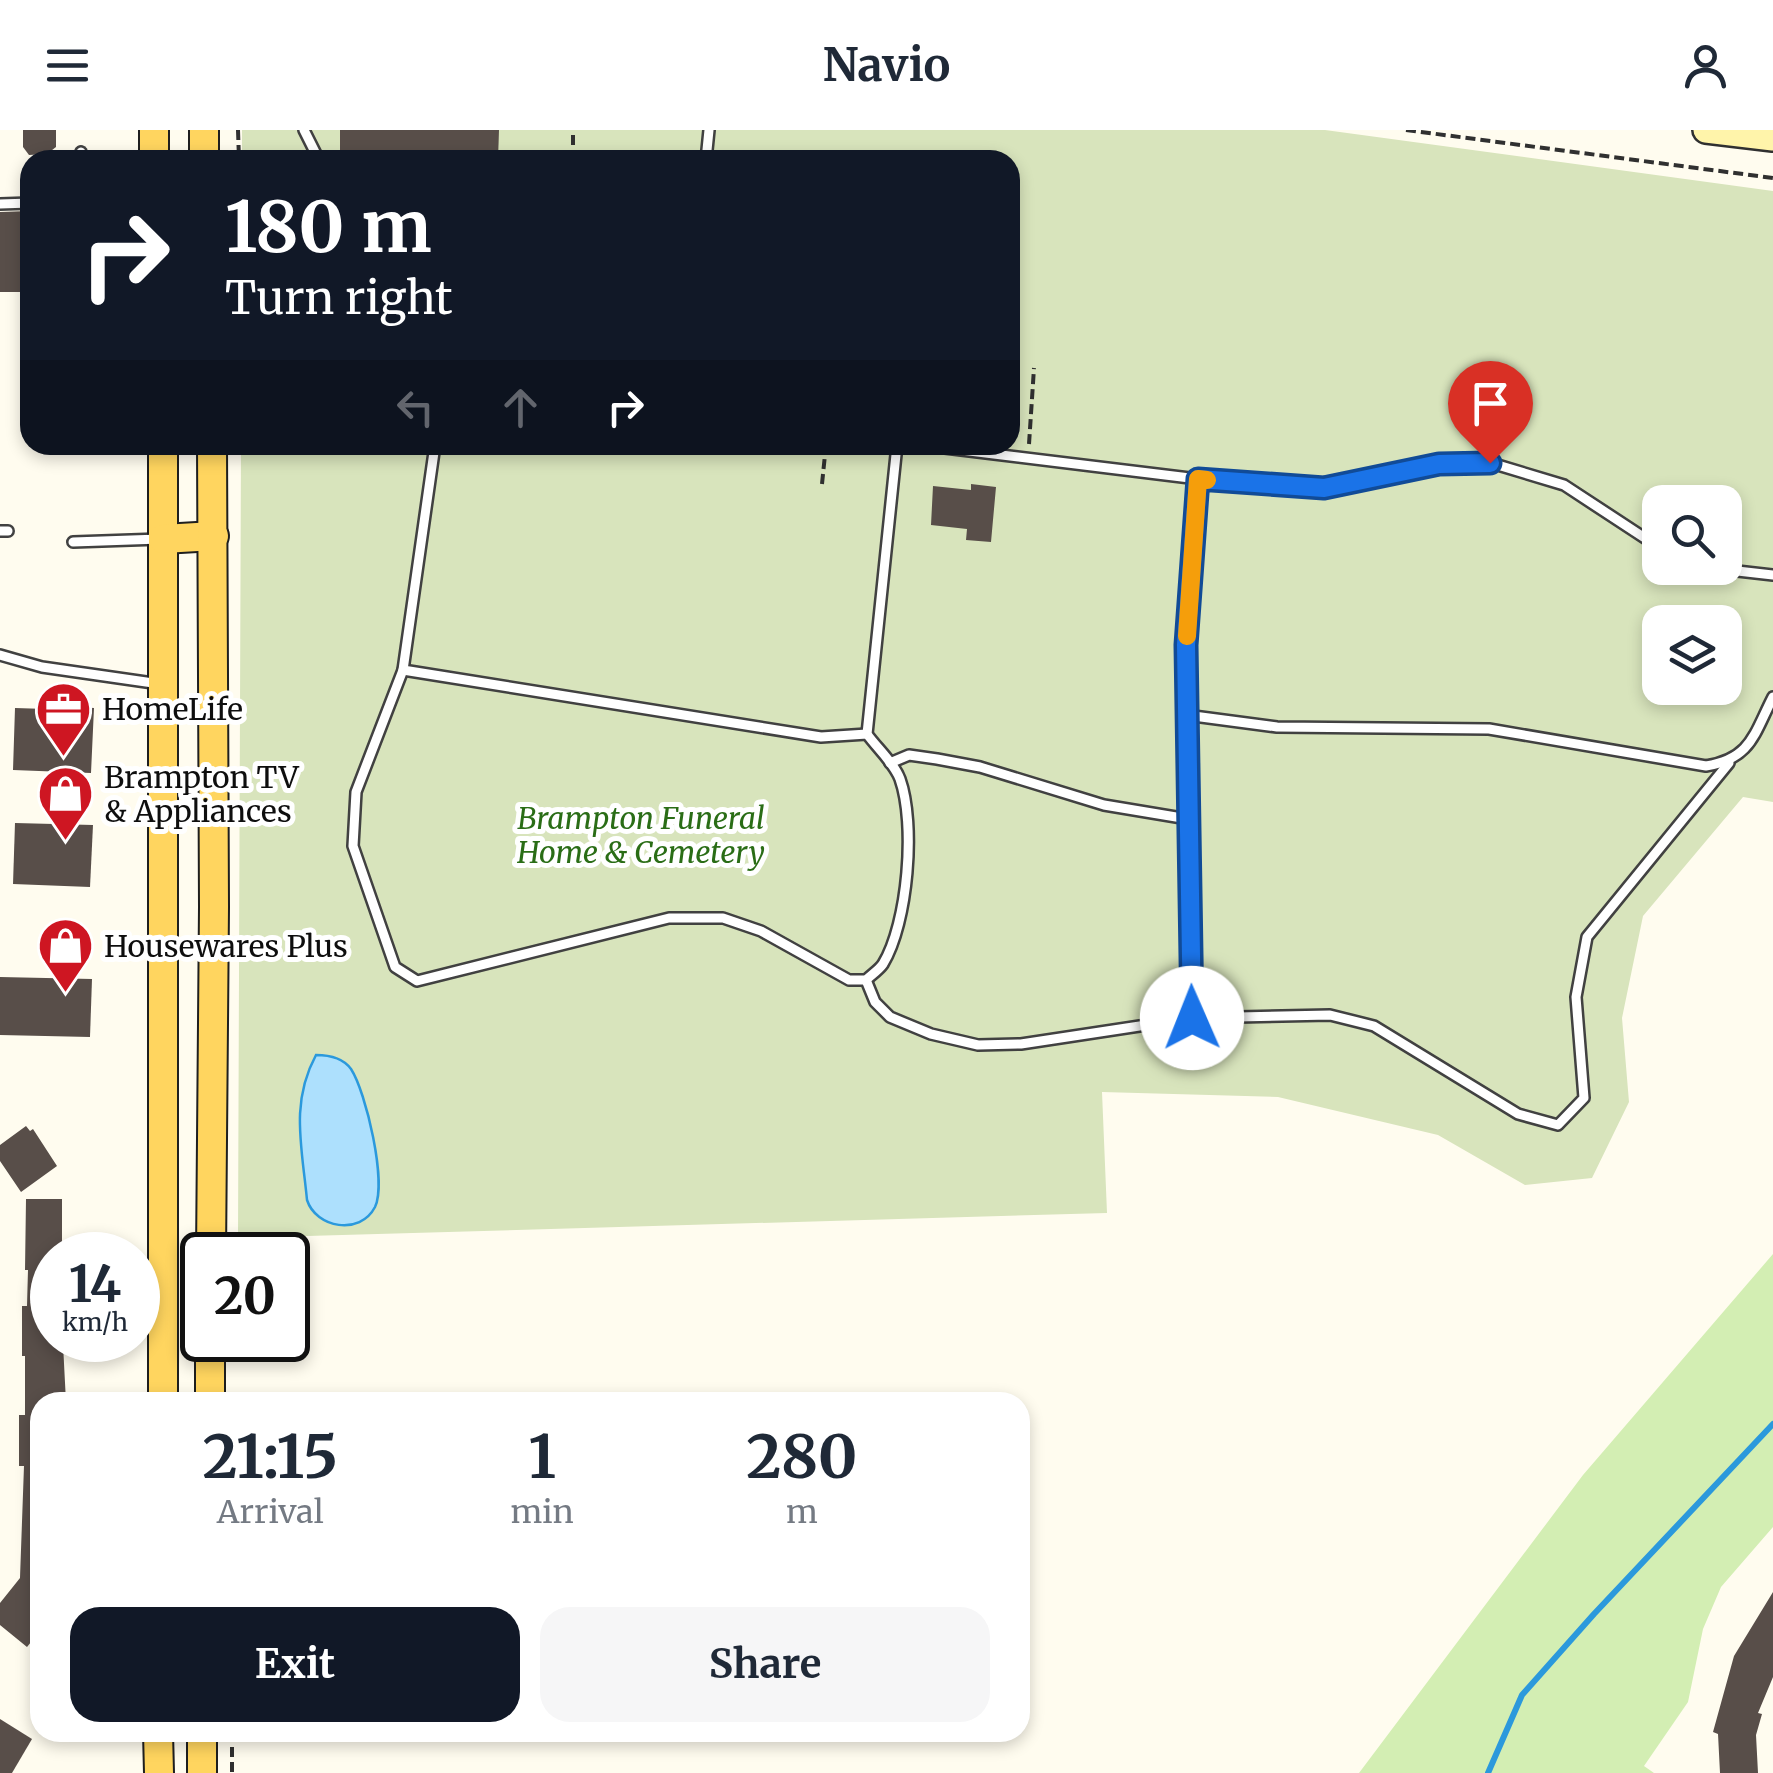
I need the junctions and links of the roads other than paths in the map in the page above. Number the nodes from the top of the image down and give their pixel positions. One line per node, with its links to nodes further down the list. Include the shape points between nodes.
1 (1706, 130): 2 (main road)
2 (1773, 138)
3 (162, 455): 11 (main road)
4 (212, 455): 9 (main road)
5 (434, 455): 16 (lane)
6 (896, 455): 20 (lane)
7 (1003, 455): 8 (lane)
8 (1198, 479): 10 (lane, via 1324,488 1439,464 1490,463 1564,485); 19 (lane)
9 (214, 536): 11 (main road); 26 (main road)
10 (1642, 536)
11 (163, 539): 12 (lane); 17 (main road)
12 (73, 542)
13 (1742, 572): 14 (lane)
14 (1773, 575)
15 (0, 655): 17 (lane)
16 (404, 670): 20 (lane, via 821,736); 24 (lane, via 356,792 353,846 395,967 417,982 669,918 723,918 760,930 849,980)
17 (163, 684): 28 (main road)
18 (1773, 697): 21 (lane, via 1746,749)
19 (1186, 714): 21 (lane, via 1277,727 1489,729 1706,766); 23 (lane)
20 (867, 734): 22 (lane)
21 (1729, 762): 25 (lane, via 1587,936 1576,997 1584,1098 1558,1125 1518,1114 1374,1026 1330,1015)
22 (890, 763): 23 (lane, via 909,755 980,767 1104,805); 24 (lane, via 908,810 904,892 882,966)
23 (1188, 819): 25 (lane)
24 (866, 980): 25 (lane, via 890,1017 978,1045)
25 (1192, 1018)
26 (211, 1232)
27 (210, 1362): 29 (main road)
28 (163, 1392)
29 (210, 1392)
30 (158, 1742): 32 (main road)
31 (202, 1742): 33 (main road)
32 (158, 1773)
33 (202, 1773)

